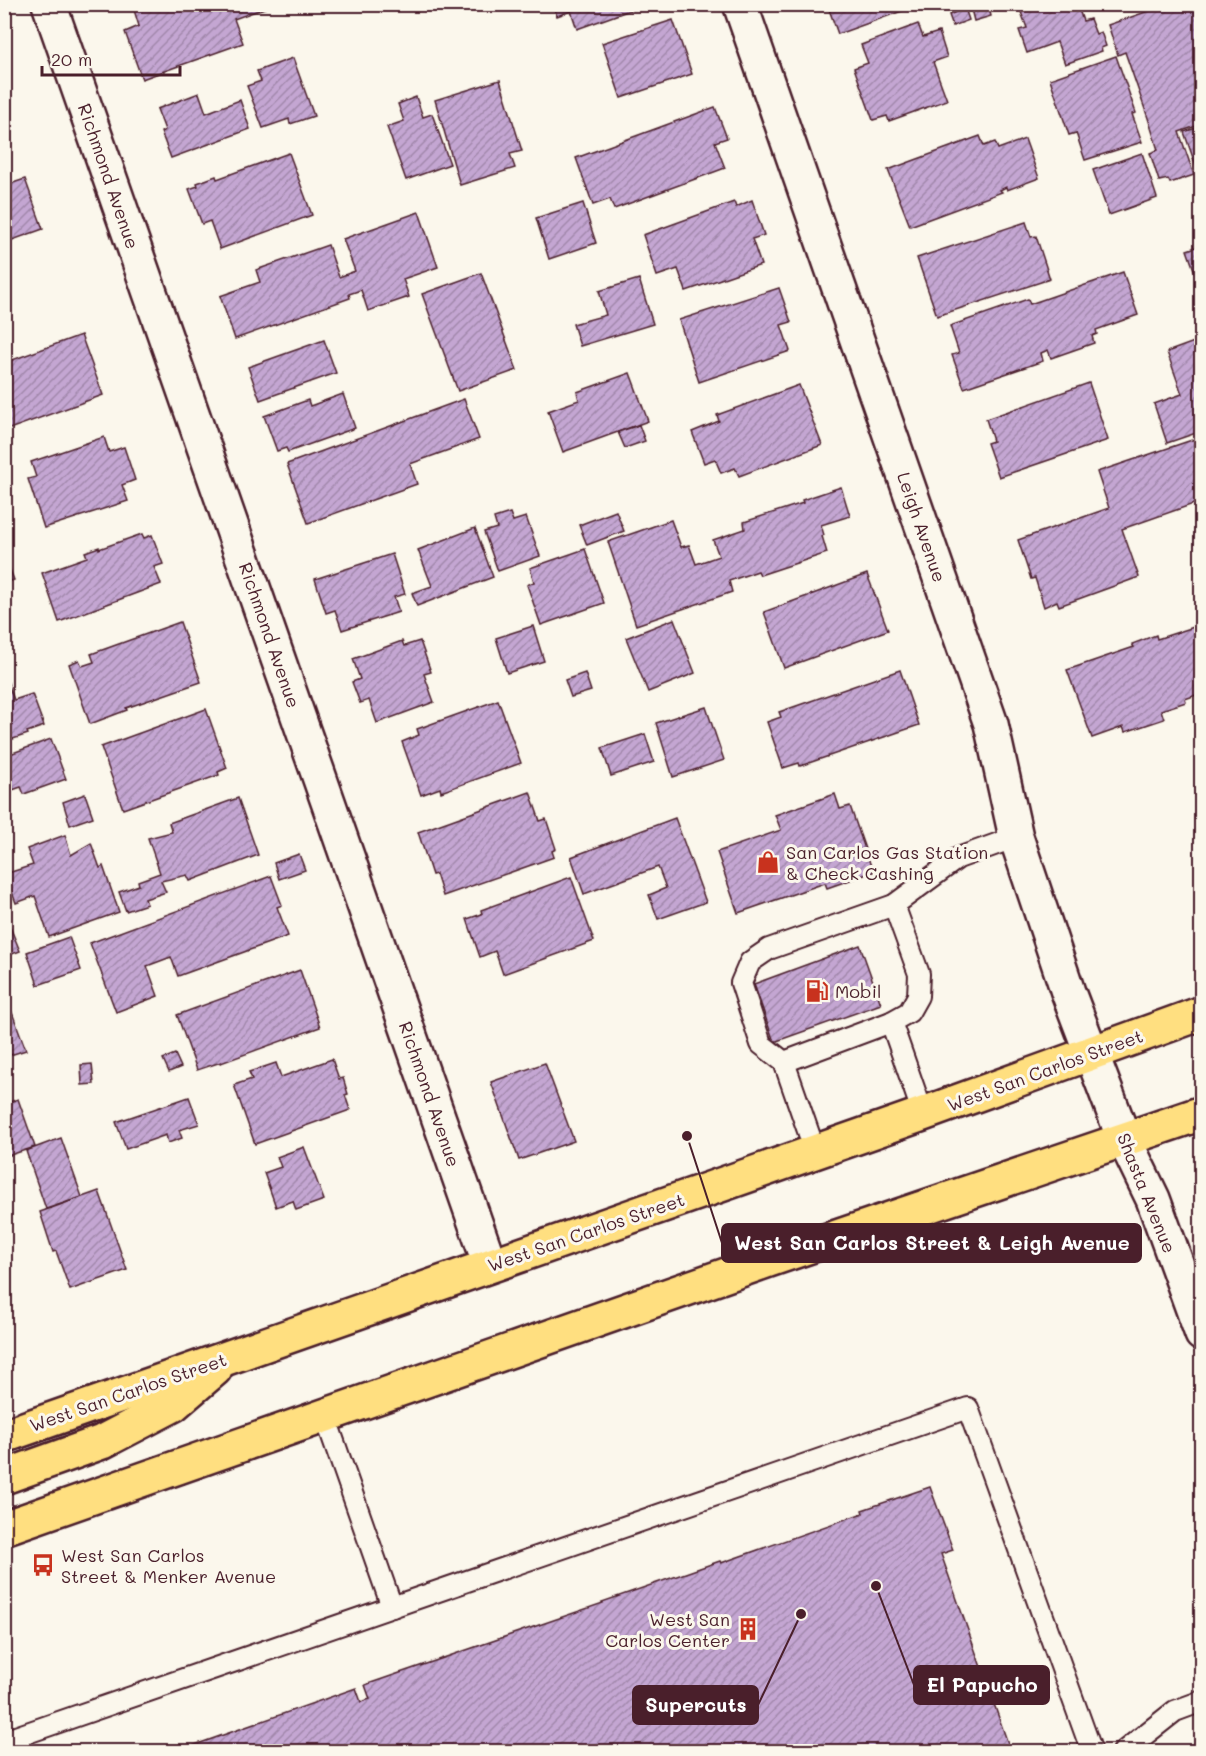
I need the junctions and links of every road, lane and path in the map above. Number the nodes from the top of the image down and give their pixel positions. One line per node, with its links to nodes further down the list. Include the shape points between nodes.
1 (49, 4): 13 (street, Richmond Avenue)
2 (740, 4): 3 (street, Leigh Avenue, via 991,724)
3 (1016, 837): 4 (lane, via 958,858); 7 (street, Leigh Avenue)
4 (894, 905): 6 (lane, via 919,974 918,996 909,1012); 8 (lane, via 769,949 750,962 741,983 761,1044)
5 (1202, 1013): 7 (main road, West San Carlos Street)
6 (891, 1022): 8 (lane); 10 (lane)
7 (1090, 1053): 10 (main road, West San Carlos Street); 11 (street, Shasta Avenue)
8 (784, 1062): 12 (lane)
9 (1202, 1113): 11 (main road)
10 (922, 1114): 12 (main road, West San Carlos Street)
11 (1124, 1139): 14 (street, Shasta Avenue, via 1153,1199); 16 (main road)
12 (815, 1151): 13 (main road, West San Carlos Street)
13 (490, 1265): 15 (main road, West San Carlos Street)
14 (1202, 1334)
15 (230, 1356): 17 (main road, West San Carlos Street); 18 (main road, via 173,1405 102,1442)
16 (325, 1416): 19 (main road); 20 (lane)
17 (4, 1436)
18 (4, 1477)
19 (4, 1528)
20 (392, 1607): 22 (lane); 23 (lane, via 968,1408)
21 (1202, 1701): 24 (lane, via 1175,1711)
22 (4, 1741)
23 (1092, 1752)
24 (1123, 1752)

